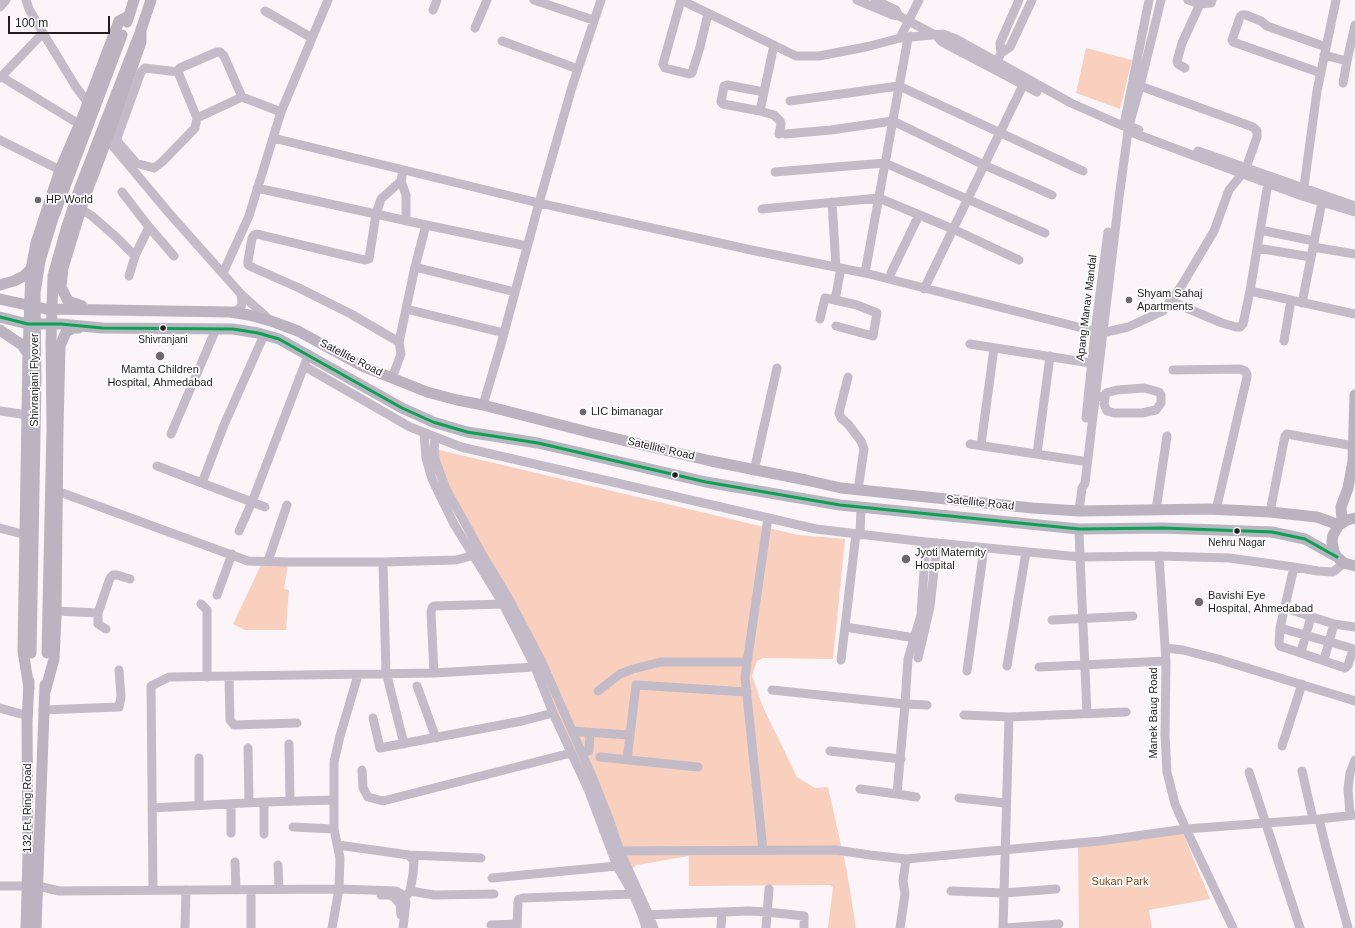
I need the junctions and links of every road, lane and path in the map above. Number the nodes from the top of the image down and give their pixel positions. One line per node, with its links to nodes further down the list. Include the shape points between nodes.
1 (6, 0): 22 (street)
2 (26, 0): 33 (street)
3 (134, 0): 26 (main road)
4 (151, 0): 34 (main road)
5 (328, 0): 36 (street)
6 (437, 0): 23 (street)
7 (487, 0): 31 (street)
8 (534, 0): 28 (street)
9 (601, 0): 28 (street)
10 (681, 0): 25 (street); 25 (street, via 664,68 692,73)
11 (875, 0): 27 (street, via 896,10)
12 (919, 0): 29 (street)
13 (1020, 0): 41 (street, via 1000,43)
14 (1032, 0): 41 (street, via 1010,47)
15 (1188, 0): 21 (street)
16 (1212, 0): 21 (street, via 1211,3)
17 (860, 1): 27 (street, via 893,16)
18 (1148, 1): 20 (street); 61 (street, Apang Manav Mandal)
19 (1334, 1): 40 (street)
20 (1160, 3): 51 (street)
21 (1200, 4): 43 (street, via 1182,43 1177,61)
22 (0, 7)
23 (433, 10)
24 (265, 11): 36 (street)
25 (708, 14): 39 (street)
26 (129, 16): 55 (main road, via 119,21); 243 (main road, Shivranjani Flyover, bridge, via 53,218 40,261 35,293 36,380)
27 (899, 16): 29 (street)
28 (594, 20): 44 (street)
29 (910, 21): 32 (street); 37 (street)
30 (1355, 26): 42 (street)
31 (475, 28)
32 (922, 28): 35 (street); 37 (street)
33 (43, 33): 47 (street); 55 (street)
34 (139, 34): 64 (main road, via 141,42); 246 (main road, Shivranjani Flyover, bridge, via 66,226 53,276 52,429)
35 (937, 36): 37 (street); 41 (street, via 943,34); 48 (street, via 942,42)
36 (312, 38): 57 (street)
37 (904, 38): 39 (street, via 818,56 796,56); 50 (street)
38 (502, 41): 44 (street)
39 (774, 46): 52 (street)
40 (1325, 51): 42 (street); 46 (street); 46 (street, via 1246,15 1240,17 1232,40)
41 (999, 58): 48 (street)
42 (1347, 61): 49 (street)
43 (1185, 68)
44 (578, 69): 83 (street)
45 (178, 72): 53 (street, via 180,68 220,52); 58 (street); 58 (street, via 145,68 142,70 117,140 134,161 154,168 195,128)
46 (1321, 73): 77 (street)
47 (1, 77): 60 (street)
48 (1024, 81): 61 (street, via 1075,110); 62 (street)
49 (1343, 83)
50 (899, 86): 54 (street); 59 (street); 62 (street)
51 (1140, 86): 61 (street); 71 (street, via 1253,127 1257,131 1257,137)
52 (764, 92): 56 (street); 56 (street, via 727,85 724,86 721,98 723,104)
53 (242, 97): 57 (street); 58 (street)
54 (790, 101)
55 (88, 103): 60 (main road)
56 (760, 111): 59 (street, via 774,115 780,121 782,134)
57 (280, 112): 63 (street)
58 (197, 118)
59 (893, 121): 66 (street); 67 (street)
60 (79, 124): 68 (main road)
61 (1125, 128): 71 (street); 137 (street, Apang Manav Mandal, via 1105,253)
62 (1000, 132): 67 (street); 70 (street)
63 (273, 138): 69 (street); 75 (street)
64 (107, 139): 85 (main road); 109 (street)
65 (0, 140): 68 (street)
66 (885, 163): 72 (street); 79 (street); 80 (street)
67 (984, 165): 78 (street); 80 (street)
68 (60, 170): 106 (main road, via 36,244)
69 (403, 171): 73 (street); 83 (street)
70 (1083, 171)
71 (1244, 171): 74 (street); 77 (street); 120 (street, via 1229,190 1214,231)
72 (775, 172)
73 (401, 181): 88 (street, via 381,199); 90 (street, via 406,195)
74 (1268, 183): 77 (street); 94 (street)
75 (257, 188): 88 (street); 109 (street, via 249,216)
76 (122, 192): 92 (street)
77 (1303, 192): 82 (street); 84 (street)
78 (1052, 195)
79 (879, 198): 81 (street); 89 (street); 107 (street)
80 (968, 198): 93 (street); 95 (street)
81 (832, 202): 86 (street); 105 (street)
82 (1322, 202): 87 (street); 96 (street)
83 (539, 203): 97 (street); 105 (street)
84 (1355, 206)
85 (81, 209): 100 (street, via 106,228); 112 (main road, via 63,268)
86 (762, 209)
87 (1355, 212)
88 (376, 214): 90 (street); 141 (street, via 369,259 257,234 252,238 248,265 351,314)
89 (919, 215): 93 (street); 108 (street)
90 (406, 221): 91 (street)
91 (426, 226): 97 (street); 104 (street)
92 (149, 227): 100 (street); 101 (street)
93 (953, 229): 103 (street); 113 (street)
94 (1260, 230): 96 (street); 98 (street)
95 (1045, 234)
96 (1314, 244): 99 (street); 102 (street)
97 (528, 246): 115 (street)
98 (1257, 248): 102 (street); 114 (street)
99 (1355, 254)
100 (135, 256): 110 (street)
101 (174, 256)
102 (1311, 258): 121 (street)
103 (1020, 260)
104 (415, 267): 115 (street); 124 (street)
105 (838, 267): 107 (street); 118 (street)
106 (31, 268): 111 (main road, via 24,276); 122 (main road)
107 (865, 273): 113 (street)
108 (891, 273)
109 (223, 274): 116 (street)
110 (129, 276)
111 (0, 286)
112 (61, 287): 123 (main road); 125 (main road, via 68,301 78,306)
113 (924, 289): 137 (street)
114 (1250, 291): 119 (street); 120 (street, via 1243,324 1236,328)
115 (515, 292): 138 (street)
116 (241, 294): 126 (street, via 241,307); 130 (street)
117 (0, 299): 122 (main road, Satellite Road)
118 (835, 300): 129 (street, via 825,298); 133 (street, via 878,313 873,336)
119 (1291, 300): 121 (street); 140 (street)
120 (1170, 301): 137 (street, via 1163,310 1128,327)
121 (1302, 303): 127 (street)
122 (29, 305): 123 (main road, Satellite Road, via 46,309); 131 (main road)
123 (62, 308): 125 (main road, Satellite Road); 132 (main road)
124 (406, 309): 138 (street); 141 (street)
125 (104, 310): 126 (main road, Satellite Road)
126 (230, 312): 130 (main road, Satellite Road)
127 (1355, 314)
128 (0, 317): 131 (main road, Satellite Road)
129 (820, 319)
130 (271, 321): 153 (main road, Satellite Road, via 298,331 362,366)
131 (28, 324): 132 (main road, Satellite Road); 145 (main road)
132 (61, 324): 134 (main road, Satellite Road); 143 (main road)
133 (836, 326)
134 (102, 328): 135 (main road, Satellite Road); 143 (main road, via 73,328 66,332)
135 (216, 329): 139 (main road, Satellite Road, via 233,329); 161 (street)
136 (0, 330): 145 (main road, via 22,345)
137 (1099, 332): 148 (street, Apang Manav Mandal)
138 (504, 333): 156 (street)
139 (264, 335): 146 (main road, Satellite Road, via 279,339); 172 (street, via 224,425)
140 (1284, 340)
141 (399, 342): 153 (street, via 401,354)
142 (970, 344): 144 (street)
143 (60, 346): 175 (main road)
144 (994, 348): 147 (street); 165 (street)
145 (28, 354): 158 (main road)
146 (309, 356): 149 (street); 159 (main road, Satellite Road, via 402,408 433,422)
147 (1050, 356): 148 (street); 168 (street)
148 (1096, 364): 155 (street); 169 (street, Apang Manav Mandal)
149 (304, 366): 160 (street); 176 (street)
150 (777, 368): 171 (street)
151 (1173, 370): 181 (street, via 1240,369 1247,374)
152 (848, 377): 174 (street, via 839,413 861,441 864,449)
153 (392, 378): 156 (main road, Satellite Road, via 427,392)
154 (1355, 395): 166 (main road)
155 (1100, 396): 155 (street, via 1117,390 1144,388 1159,392 1161,403 1156,410 1142,413 1114,413 1107,410); 173 (street)
156 (483, 405): 171 (main road, Satellite Road)
157 (0, 411): 158 (street)
158 (28, 415): 191 (main road)
159 (468, 432): 167 (street); 179 (main road, Satellite Road, via 538,442 706,482)
160 (424, 433): 163 (street); 197 (street, via 426,458 432,479 454,524)
161 (171, 434)
162 (1167, 436): 180 (street)
163 (435, 437): 167 (street); 197 (street, via 434,452 439,472)
164 (970, 444): 165 (street)
165 (981, 445): 168 (street)
166 (1354, 446): 183 (street, via 1287,434); 186 (main road, via 1348,488 1341,507)
167 (464, 448): 184 (street)
168 (1037, 454): 169 (street)
169 (1082, 461): 173 (street, Apang Manav Mandal, via 1079,483)
170 (157, 466): 172 (street)
171 (754, 471): 174 (main road, Satellite Road)
172 (202, 483): 176 (street)
173 (1082, 488): 182 (street)
174 (858, 490): 182 (main road, Satellite Road)
175 (57, 491): 196 (street); 209 (main road)
176 (252, 502): 178 (street); 189 (street)
177 (287, 505): 200 (street)
178 (265, 507)
179 (861, 507): 188 (main road, Satellite Road); 190 (street)
180 (1156, 510): 181 (main road, Satellite Road); 182 (main road, Satellite Road)
181 (1216, 510): 183 (main road, Satellite Road)
182 (1079, 511)
183 (1270, 512): 186 (main road, Satellite Road, via 1317,517)
184 (768, 518): 190 (street, via 816,529); 229 (street)
185 (1355, 518): 186 (main road)
186 (1341, 524): 202 (main road, via 1333,535 1334,552)
187 (0, 528): 191 (street)
188 (1079, 529): 199 (street); 202 (main road, Satellite Road, via 1163,528 1272,532 1305,539)
189 (239, 531)
190 (858, 534): 192 (street); 216 (street)
191 (26, 535): 243 (main road, via 23,651)
192 (926, 542): 193 (street); 249 (street, via 921,615 908,659)
193 (937, 543): 194 (street); 225 (street, via 930,607)
194 (984, 548): 195 (street); 235 (street)
195 (1026, 552): 199 (street); 231 (street)
196 (232, 554): 200 (street, via 248,560); 205 (street)
197 (478, 555): 201 (street, via 456,560); 207 (street); 261 (street, via 509,598 535,648)
198 (1159, 556): 199 (street); 203 (street, via 1230,558); 223 (street, Manek Baug Road)
199 (1080, 557): 213 (street)
200 (268, 561): 201 (street)
201 (383, 562): 240 (street)
202 (1349, 565): 203 (street, via 1333,572)
203 (1294, 567): 208 (street)
204 (130, 579): 210 (street, via 117,575 110,578)
205 (217, 595)
206 (201, 604): 238 (street, via 207,610)
207 (503, 604): 232 (street); 236 (street, via 432,608)
208 (1285, 608): 212 (street); 218 (street)
209 (56, 611): 210 (street); 246 (main road, via 54,659)
210 (98, 613): 219 (street, via 98,624)
211 (1133, 616): 213 (street)
212 (1311, 617): 215 (street); 220 (street)
213 (1082, 618): 214 (street); 230 (street)
214 (1052, 620)
215 (1334, 624): 217 (street); 222 (street)
216 (845, 627): 221 (street); 226 (street)
217 (1355, 627)
218 (1280, 628): 220 (street); 224 (street, via 1280,646)
219 (106, 629)
220 (1306, 635): 222 (street); 224 (street)
221 (909, 637)
222 (1329, 642): 227 (street); 227 (street, via 1352,649 1348,666 1346,668)
223 (1165, 648): 228 (street, Manek Baug Road); 241 (street, via 1218,659)
224 (1301, 652): 227 (street)
225 (918, 658)
226 (841, 660)
227 (1324, 660)
228 (1166, 661): 230 (street); 298 (street, Manek Baug Road, via 1165,735 1168,772 1175,804)
229 (747, 662): 244 (street, via 661,662 620,674); 247 (street)
230 (1085, 664): 233 (street); 255 (street)
231 (1007, 666)
232 (535, 667): 236 (street); 254 (street)
233 (1039, 667)
234 (119, 670): 252 (street, via 119,707)
235 (967, 671)
236 (434, 673): 240 (street)
237 (358, 675): 239 (street); 240 (street); 285 (street, via 334,762)
238 (207, 677): 239 (street); 292 (street, via 169,677 151,686)
239 (229, 677): 260 (street, via 230,720 234,725)
240 (387, 677): 266 (street)
241 (1302, 684): 248 (street); 267 (street)
242 (417, 686): 264 (street)
243 (29, 688): 257 (main road, 132 Ft. Ring Road)
244 (598, 690)
245 (772, 690): 249 (street)
246 (44, 692): 252 (main road, 132 Ft. Ring Road)
247 (746, 692): 263 (street, via 636,685); 302 (street)
248 (1355, 701)
249 (905, 704): 250 (street); 274 (street)
250 (927, 705)
251 (0, 708): 257 (street)
252 (44, 710): 313 (main road, 132 Ft. Ring Road)
253 (1126, 712): 255 (street)
254 (553, 713): 264 (street); 271 (street)
255 (1087, 714): 258 (street)
256 (964, 715): 258 (street)
257 (28, 716): 313 (main road, 132 Ft. Ring Road)
258 (1009, 717): 289 (street)
259 (373, 718): 266 (street, via 380,748)
260 (297, 723)
261 (572, 731): 262 (street); 304 (street, via 609,819)
262 (590, 732): 263 (street); 269 (street)
263 (630, 735): 275 (street)
264 (436, 738): 266 (street)
265 (289, 744): 286 (street)
266 (404, 744)
267 (1282, 746)
268 (248, 748): 287 (street)
269 (589, 751)
270 (830, 751): 274 (street)
271 (571, 753): 278 (street, via 383,800 368,797 363,788); 304 (street)
272 (600, 757): 275 (street)
273 (198, 758): 291 (street)
274 (901, 759): 282 (street)
275 (627, 760): 277 (street)
276 (1355, 760): 293 (street, via 1348,789)
277 (698, 767)
278 (362, 770)
279 (1302, 771): 294 (street)
280 (1249, 772): 295 (street)
281 (860, 790): 282 (street)
282 (897, 794): 283 (street)
283 (916, 797)
284 (959, 798): 289 (street)
285 (333, 800): 286 (street); 297 (street)
286 (290, 801): 288 (street)
287 (249, 802): 288 (street); 290 (street)
288 (264, 802): 300 (street)
289 (1006, 803): 303 (street)
290 (231, 804): 291 (street); 299 (street)
291 (199, 806): 292 (street)
292 (152, 808): 317 (street)
293 (1352, 815): 294 (street)
294 (1316, 819): 295 (street); 350 (street)
295 (1265, 823): 298 (street); 349 (street)
296 (292, 827): 297 (street)
297 (334, 829): 301 (street)
298 (1186, 829): 303 (street, via 1100,841); 348 (street, Manek Baug Road)
299 (231, 833)
300 (264, 834)
301 (338, 845): 305 (street); 322 (street)
302 (763, 850): 304 (street); 307 (street, via 836,850)
303 (1005, 850): 307 (street); 324 (street)
304 (616, 851): 310 (street); 330 (street)
305 (409, 855): 306 (street); 325 (street, via 414,861)
306 (481, 858)
307 (906, 859): 346 (street, via 903,881 905,894)
308 (235, 862): 318 (street)
309 (278, 865): 314 (street)
310 (618, 866): 311 (street); 327 (street)
311 (492, 878)
312 (0, 886): 313 (street)
313 (32, 889): 317 (street); 319 (street); 323 (street, via 58,896); 335 (main road, 132 Ft. Ring Road); 336 (main road, 132 Ft. Ring Road)
314 (279, 889): 321 (street); 322 (street)
315 (769, 889): 329 (street)
316 (1056, 889): 324 (street)
317 (153, 890): 323 (street)
318 (236, 890): 321 (street); 323 (street)
319 (0, 891)
320 (951, 891): 324 (street)
321 (251, 892): 322 (street); 323 (street); 338 (street)
322 (338, 892): 325 (street, via 396,891 403,895); 339 (street); 340 (street, via 390,895 400,904)
323 (186, 893): 337 (street)
324 (1004, 893): 347 (street)
325 (407, 894): 326 (street); 341 (street)
326 (494, 894)
327 (632, 894): 330 (street); 333 (street, via 523,898 518,902)
328 (722, 912): 329 (street); 330 (street); 334 (street)
329 (767, 912): 344 (street); 345 (street, via 804,916)
330 (646, 915): 342 (street); 343 (street)
331 (1059, 924): 347 (street)
332 (492, 925): 333 (street)
333 (517, 926)
334 (721, 927)
335 (26, 928)
336 (36, 928)
337 (185, 928)
338 (251, 928)
339 (332, 928)
340 (400, 928)
341 (404, 928)
342 (646, 928)
343 (654, 928)
344 (766, 928)
345 (804, 928)
346 (900, 928)
347 (1005, 928)
348 (1233, 928)
349 (1300, 928)
350 (1348, 928)

